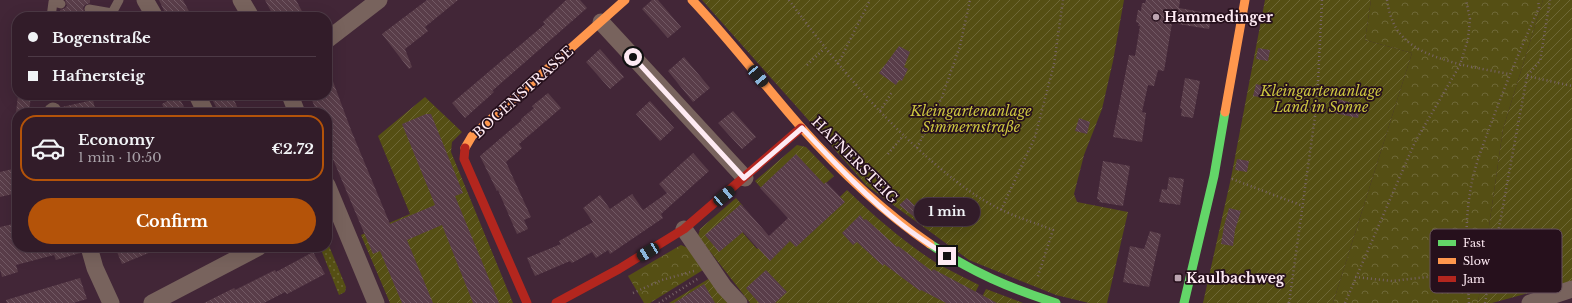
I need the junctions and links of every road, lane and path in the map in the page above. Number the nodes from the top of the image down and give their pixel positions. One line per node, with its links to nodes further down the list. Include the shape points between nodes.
1 (119, 0): 21 (lane)
2 (145, 0): 22 (street)
3 (241, 0): 23 (street)
4 (379, 0): 25 (street)
5 (625, 0): 24 (street, BOGENSTRASSE)
6 (692, 0): 35 (street, HAFNERSTEIG)
7 (788, 0): 26 (path)
8 (870, 0): 27 (path)
9 (970, 0): 37 (path, via 960,46 948,82)
10 (1063, 0): 43 (path, via 1054,64 1035,137)
11 (1245, 0): 67 (street, via 1214,176)
12 (1322, 0): 41 (path, via 1317,102)
13 (1387, 0): 29 (path, via 1389,14 1402,36 1421,50)
14 (1466, 0): 29 (path, via 1470,19 1468,40)
15 (1538, 0): 30 (path, via 1539,8)
16 (1550, 0): 31 (path, via 1540,61)
17 (61, 4): 19 (lane, via 53,2)
18 (89, 9): 20 (lane)
19 (52, 12)
20 (106, 12)
21 (113, 12)
22 (152, 12)
23 (248, 12)
24 (601, 22): 39 (street); 62 (street, BOGENSTRASSE, via 472,136 464,151 464,158)
25 (332, 36)
26 (824, 49): 27 (path); 28 (path)
27 (838, 64): 34 (path)
28 (807, 65)
29 (1460, 65): 30 (path); 50 (path, via 1415,142)
30 (1509, 74): 44 (path, via 1474,172)
31 (1527, 76): 32 (path); 45 (path)
32 (1572, 86)
33 (892, 92): 34 (path)
34 (880, 111): 36 (path)
35 (802, 128): 39 (street); 58 (street, HAFNERSTEIG, via 860,188 901,224 968,268)
36 (904, 136): 37 (path); 38 (path)
37 (917, 148): 43 (path, via 955,182)
38 (888, 154)
39 (744, 178): 46 (street)
40 (1231, 178): 41 (path)
41 (1303, 206): 68 (path)
42 (332, 210): 61 (street)
43 (1001, 210): 58 (path, via 1053,230)
44 (1468, 229)
45 (1499, 229)
46 (684, 230): 49 (street); 63 (street)
47 (90, 252): 59 (street)
48 (249, 252): 60 (street)
49 (710, 267): 54 (path, via 662,280); 64 (path); 65 (street)
50 (1356, 277): 51 (path, via 1392,281); 69 (path)
51 (1430, 277)
52 (1572, 289): 53 (street)
53 (1562, 292)
54 (633, 293)
55 (1468, 293): 70 (path)
56 (1487, 293): 71 (path)
57 (1560, 293): 72 (street)
58 (1030, 295): 66 (street, HAFNERSTEIG)
59 (111, 303)
60 (152, 303)
61 (376, 303)
62 (526, 303)
63 (556, 303)
64 (659, 303)
65 (739, 303)
66 (1054, 303)
67 (1184, 303)
68 (1289, 303)
69 (1345, 303)
70 (1469, 303)
71 (1485, 303)
72 (1530, 303)

